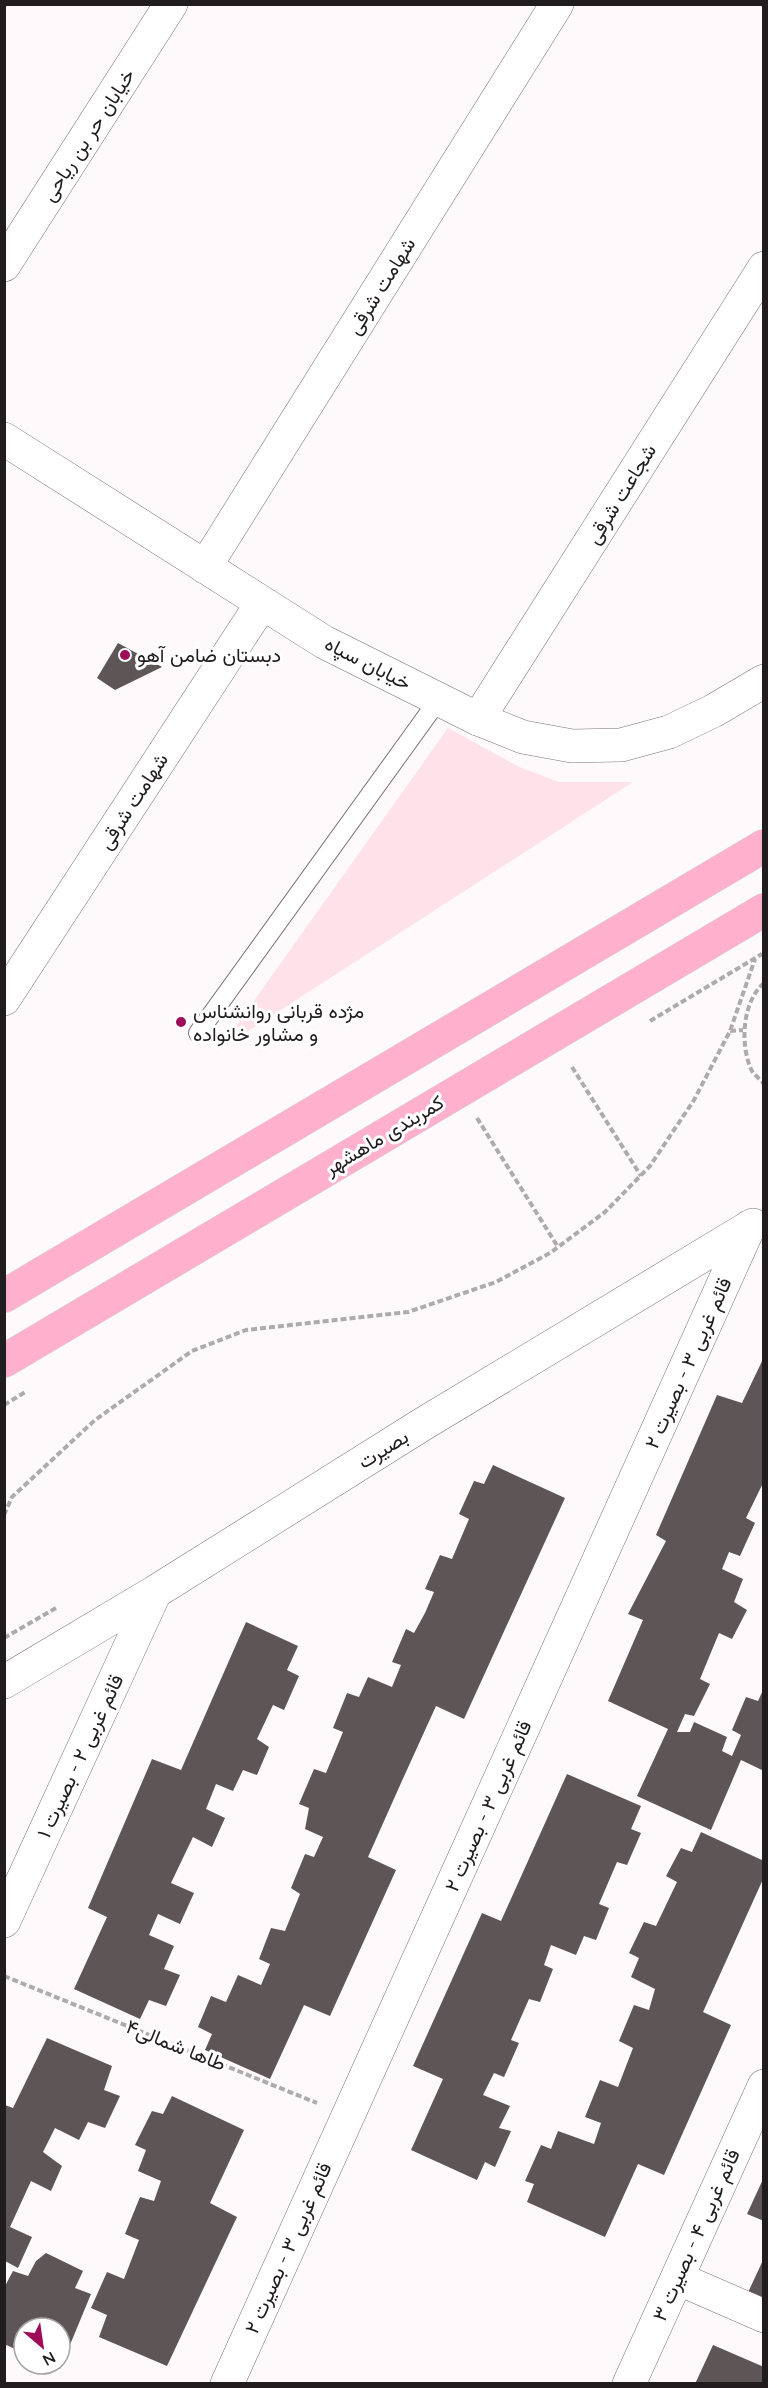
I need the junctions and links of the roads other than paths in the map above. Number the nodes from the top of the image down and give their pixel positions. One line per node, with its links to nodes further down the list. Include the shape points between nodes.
1 (171, 4): 3 (street, خیابان حر بن ریاحی)
2 (557, 4): 6 (street, شهامت شرقی)
3 (4, 265)
4 (764, 268): 10 (street, شجاعت شرقی)
5 (4, 439): 6 (street, خیابان سپاه)
6 (205, 567): 7 (street, خیابان سپاه)
7 (262, 603): 9 (street, خیابان سپاه, via 324,642); 13 (street, شهامت شرقی)
8 (764, 681): 10 (street, خیابان سپاه, via 669,732 621,744 572,746 523,737)
9 (439, 699): 10 (street, خیابان سپاه); 14 (lane)
10 (478, 719)
11 (764, 846): 16 (main road)
12 (764, 910): 17 (main road, کمربندی ماهشهر)
13 (4, 999)
14 (198, 1033)
15 (756, 1223): 18 (street, بصیرت); 24 (street, قائم غربی ۳ - بصیرت ۲)
16 (4, 1296)
17 (4, 1361)
18 (155, 1592): 19 (street, بصیرت); 20 (street, قائم غربی ۲ - بصیرت ۱)
19 (4, 1682)
20 (4, 1921)
21 (764, 2086): 22 (street, قائم غربی ۴ - بصیرت ۳)
22 (676, 2278): 23 (street); 25 (street, قائم غربی ۴ - بصیرت ۳)
23 (764, 2316)
24 (226, 2384)
25 (629, 2384)

